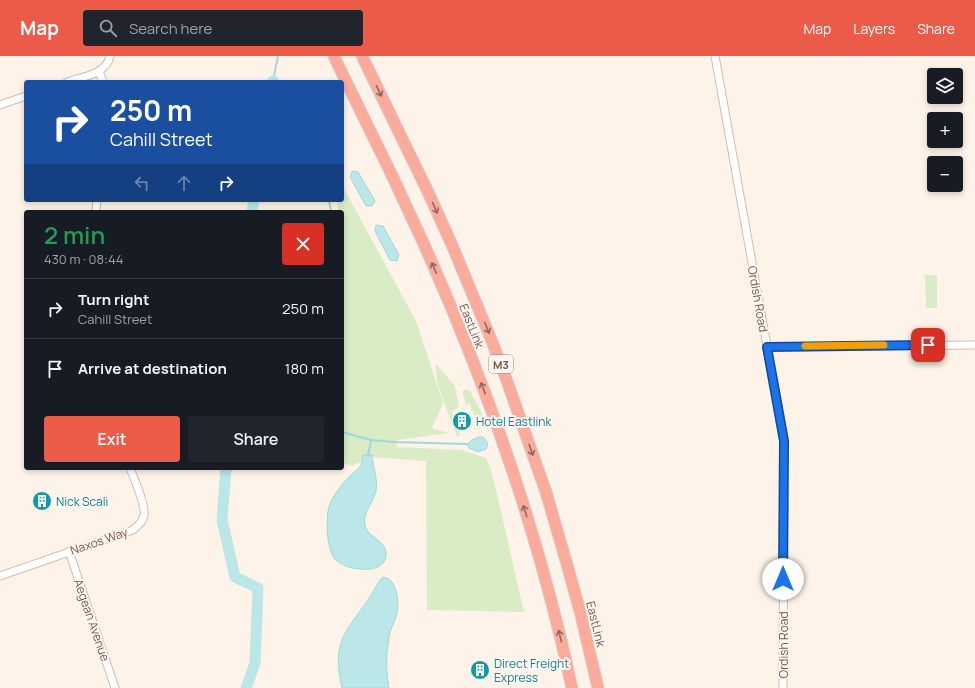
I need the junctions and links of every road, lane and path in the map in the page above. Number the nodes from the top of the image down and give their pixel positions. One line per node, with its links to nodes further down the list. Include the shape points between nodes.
1 (110, 56): 5 (street, via 107,65)
2 (362, 56): 17 (highway, EastLink / M3, one-way to 17, via 449,238 505,374 548,499 581,615)
3 (715, 56): 11 (street, Ordish Road)
4 (336, 61): 16 (highway, EastLink / M3, one-way to 4, via 558,626 529,526 484,392 423,240)
5 (99, 71): 6 (street); 7 (street)
6 (73, 80)
7 (102, 80)
8 (24, 97): 9 (street)
9 (0, 105)
10 (975, 345): 11 (street)
11 (767, 347): 18 (street, Ordish Road, via 784,441)
12 (131, 470): 13 (street, Naxos Way, via 144,508 141,523 133,530)
13 (69, 551): 14 (street, Naxos Way); 15 (street, Aegean Avenue)
14 (0, 576)
15 (115, 688)
16 (572, 688)
17 (598, 688)
18 (783, 688)

